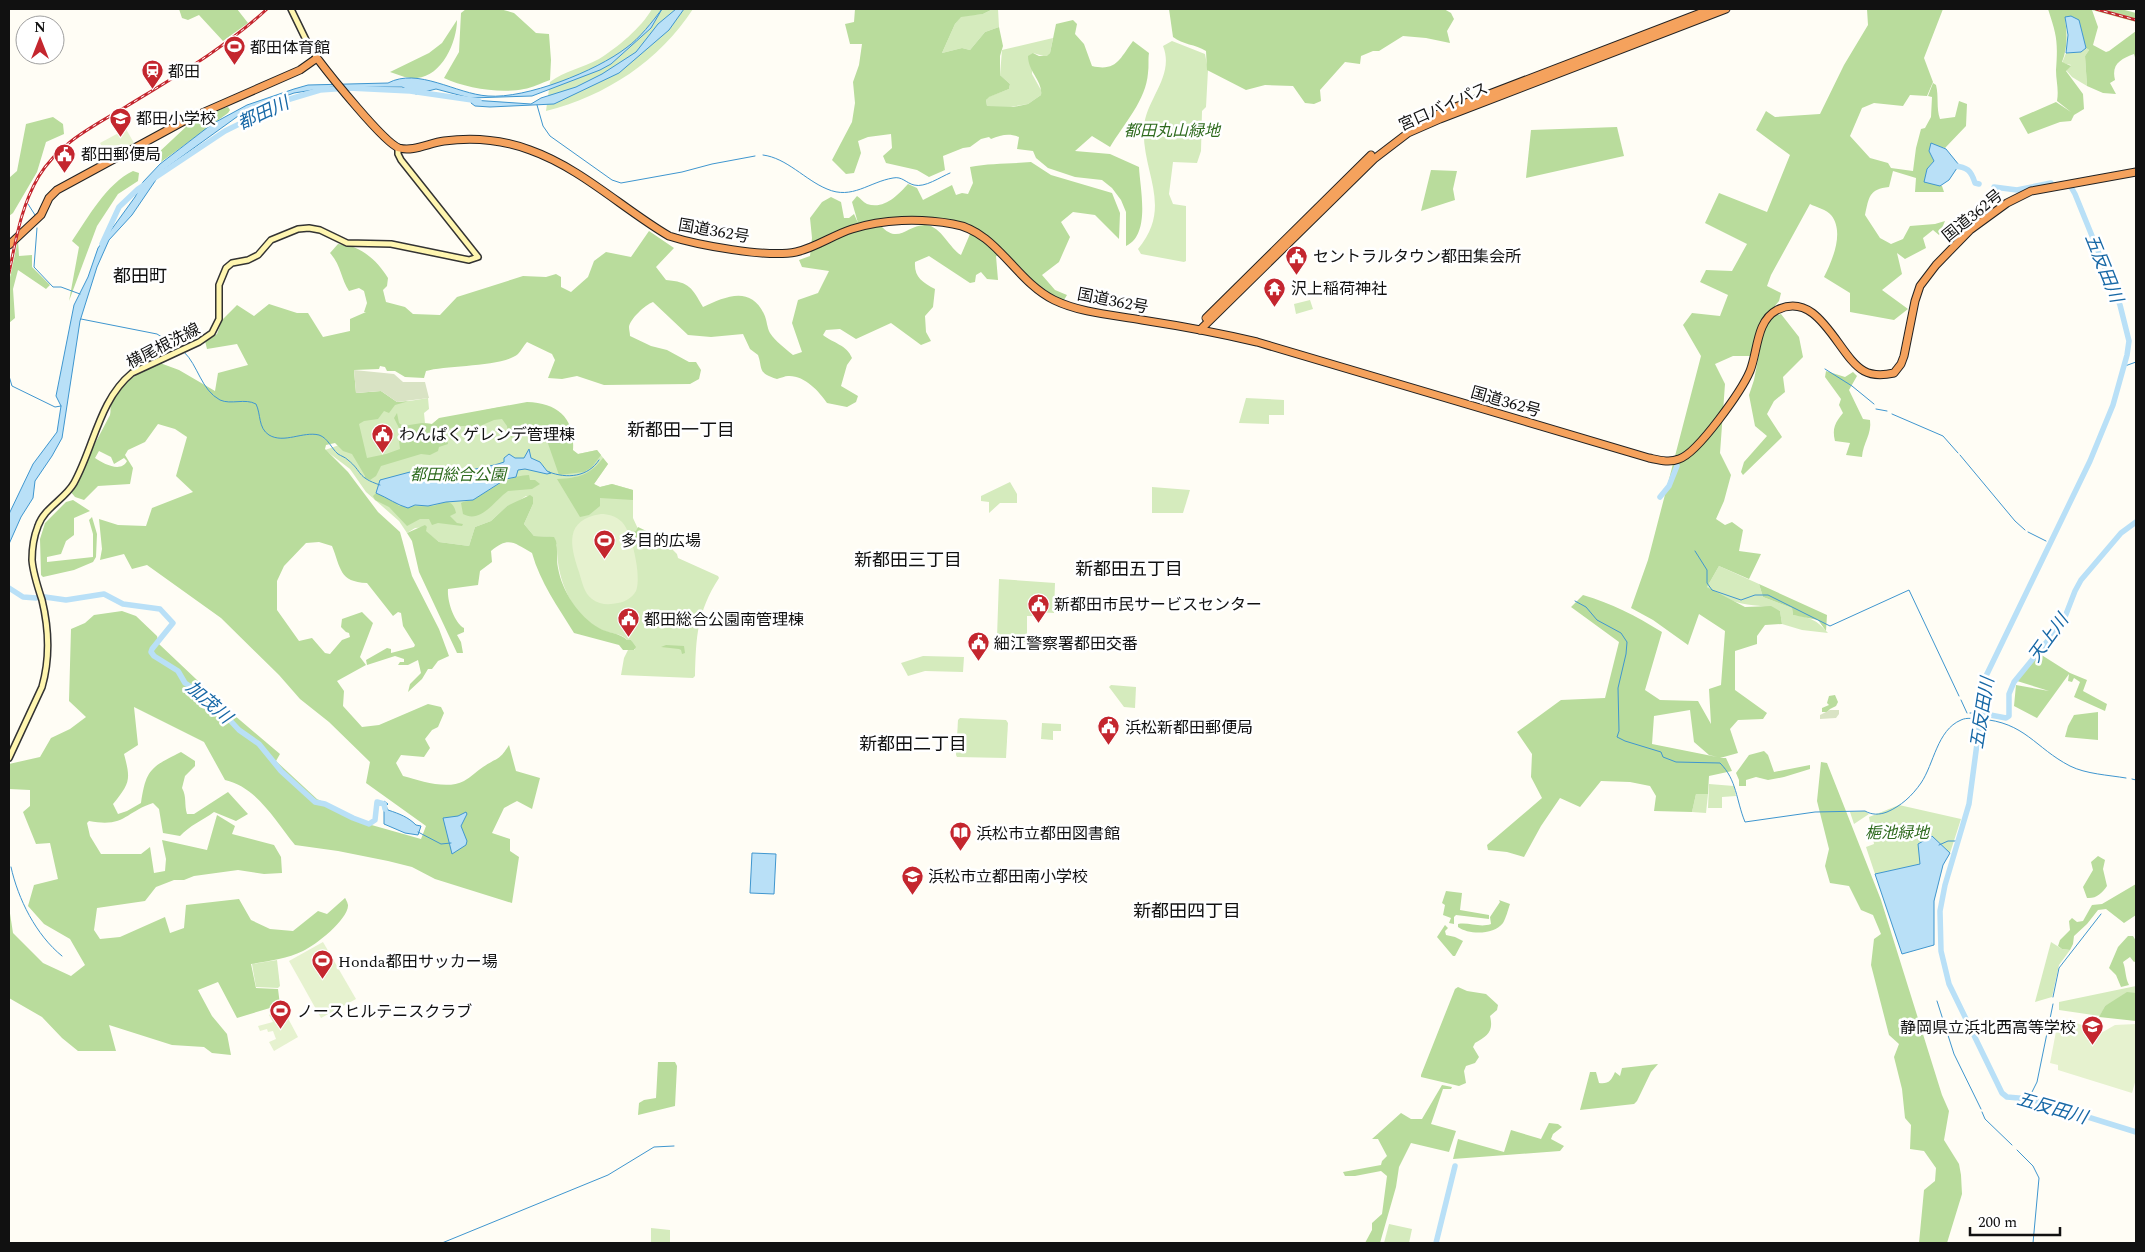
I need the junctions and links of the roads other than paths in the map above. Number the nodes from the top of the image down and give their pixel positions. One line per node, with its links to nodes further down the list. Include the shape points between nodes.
1 (291, 9): 4 (main road)
2 (1710, 9): 8 (highway, 宮口バイパス, via 1445,111 1401,133 1364,162)
3 (1726, 9): 8 (highway, 宮口バイパス, via 1408,133 1374,159)
4 (317, 58): 5 (highway, via 384,138); 7 (highway, via 300,70 186,120 57,190 41,215)
5 (398, 148): 8 (highway, 国道362号, via 417,148 462,139 499,142 528,149 565,166 669,236 708,246 776,254 795,252 852,229 888,221 955,224 983,236 1028,282 1054,300 1088,311); 9 (main road, 横尾根洗線, via 401,160 478,257 469,260 391,244 347,243 308,228 271,240 258,255 226,268 219,285 220,315 216,327 209,335 132,373 120,384 101,417 73,484 38,525 32,561 48,641 46,674)
6 (2136, 172): 8 (highway, 国道362号, via 2031,191 1970,230 1920,286 1904,356 1894,372 1864,371 1824,324 1809,312 1792,307 1776,311 1763,325 1749,374 1731,401 1698,446 1680,459 1670,461 1649,458 1257,342)
7 (9, 246)
8 (1198, 329)
9 (9, 758)

